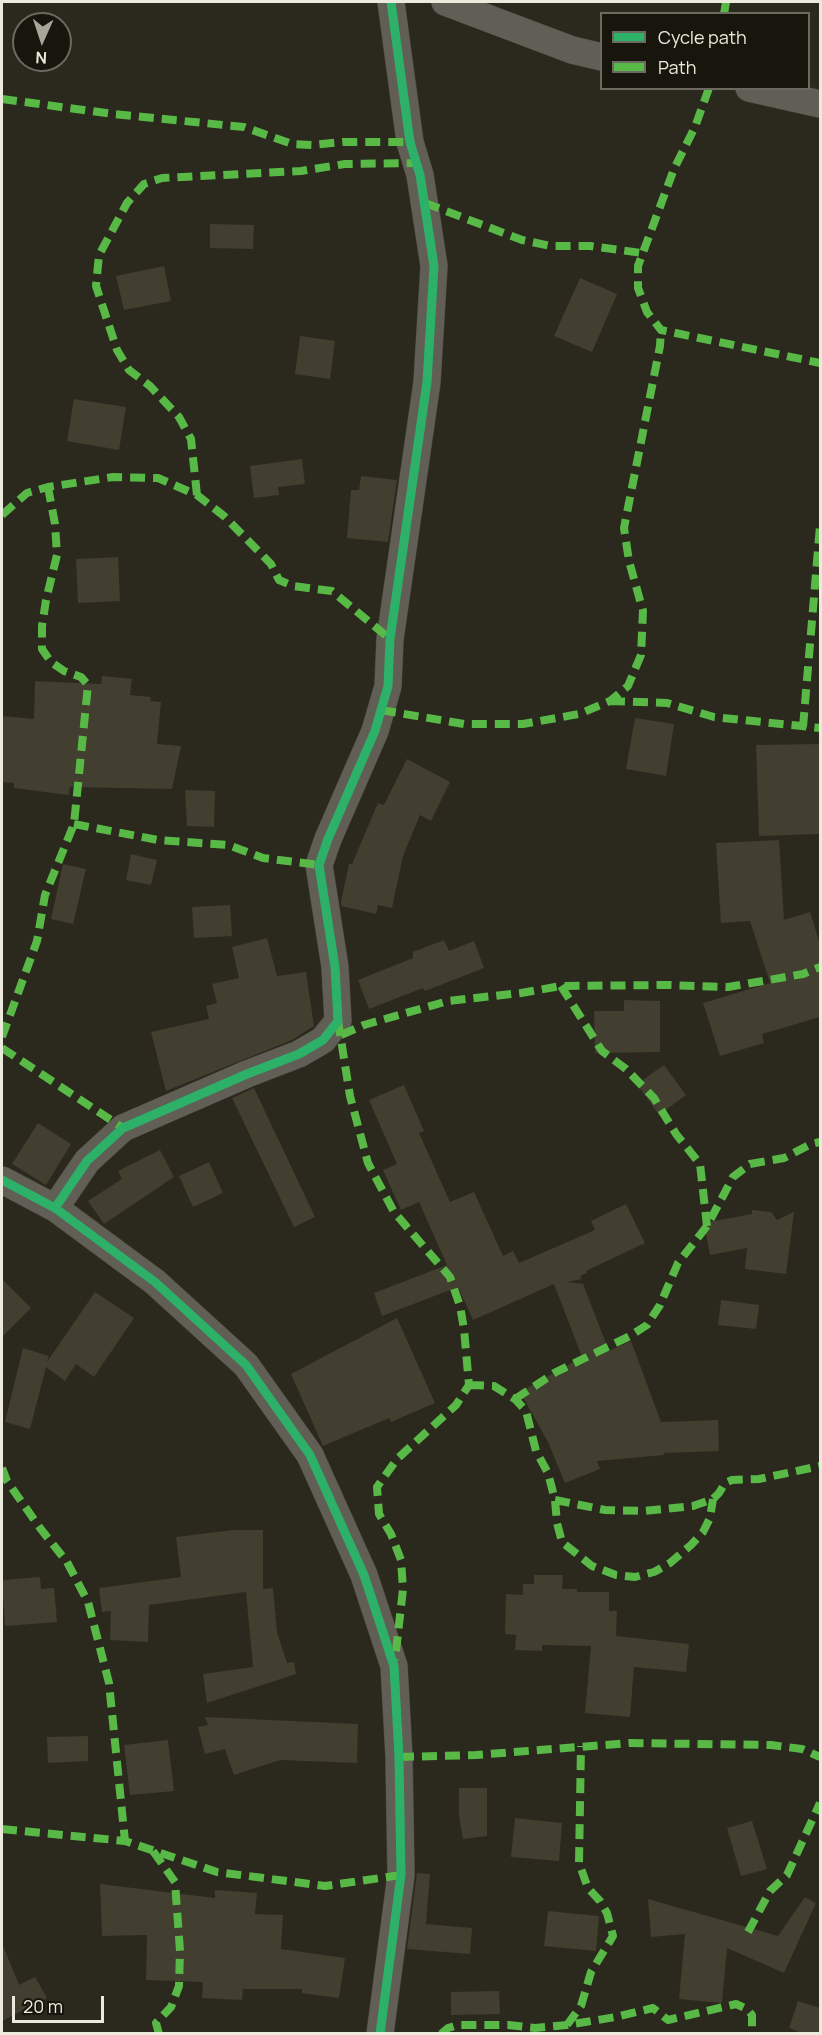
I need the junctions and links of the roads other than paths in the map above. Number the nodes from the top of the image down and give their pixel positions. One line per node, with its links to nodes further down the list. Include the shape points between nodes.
1 (391, 2): 7 (street, via 410,142 420,175 434,266 427,382 390,639 388,686 375,732 320,865 335,967 338,1021 323,1040 299,1054 123,1128 87,1161)
2 (445, 2): 3 (street, via 572,50)
3 (600, 57)
4 (758, 90): 5 (street)
5 (820, 104)
6 (2, 1180): 7 (street)
7 (55, 1208): 8 (street, via 155,1282 246,1365 310,1455 364,1575 394,1666 399,1757 401,1875)
8 (380, 2034)

